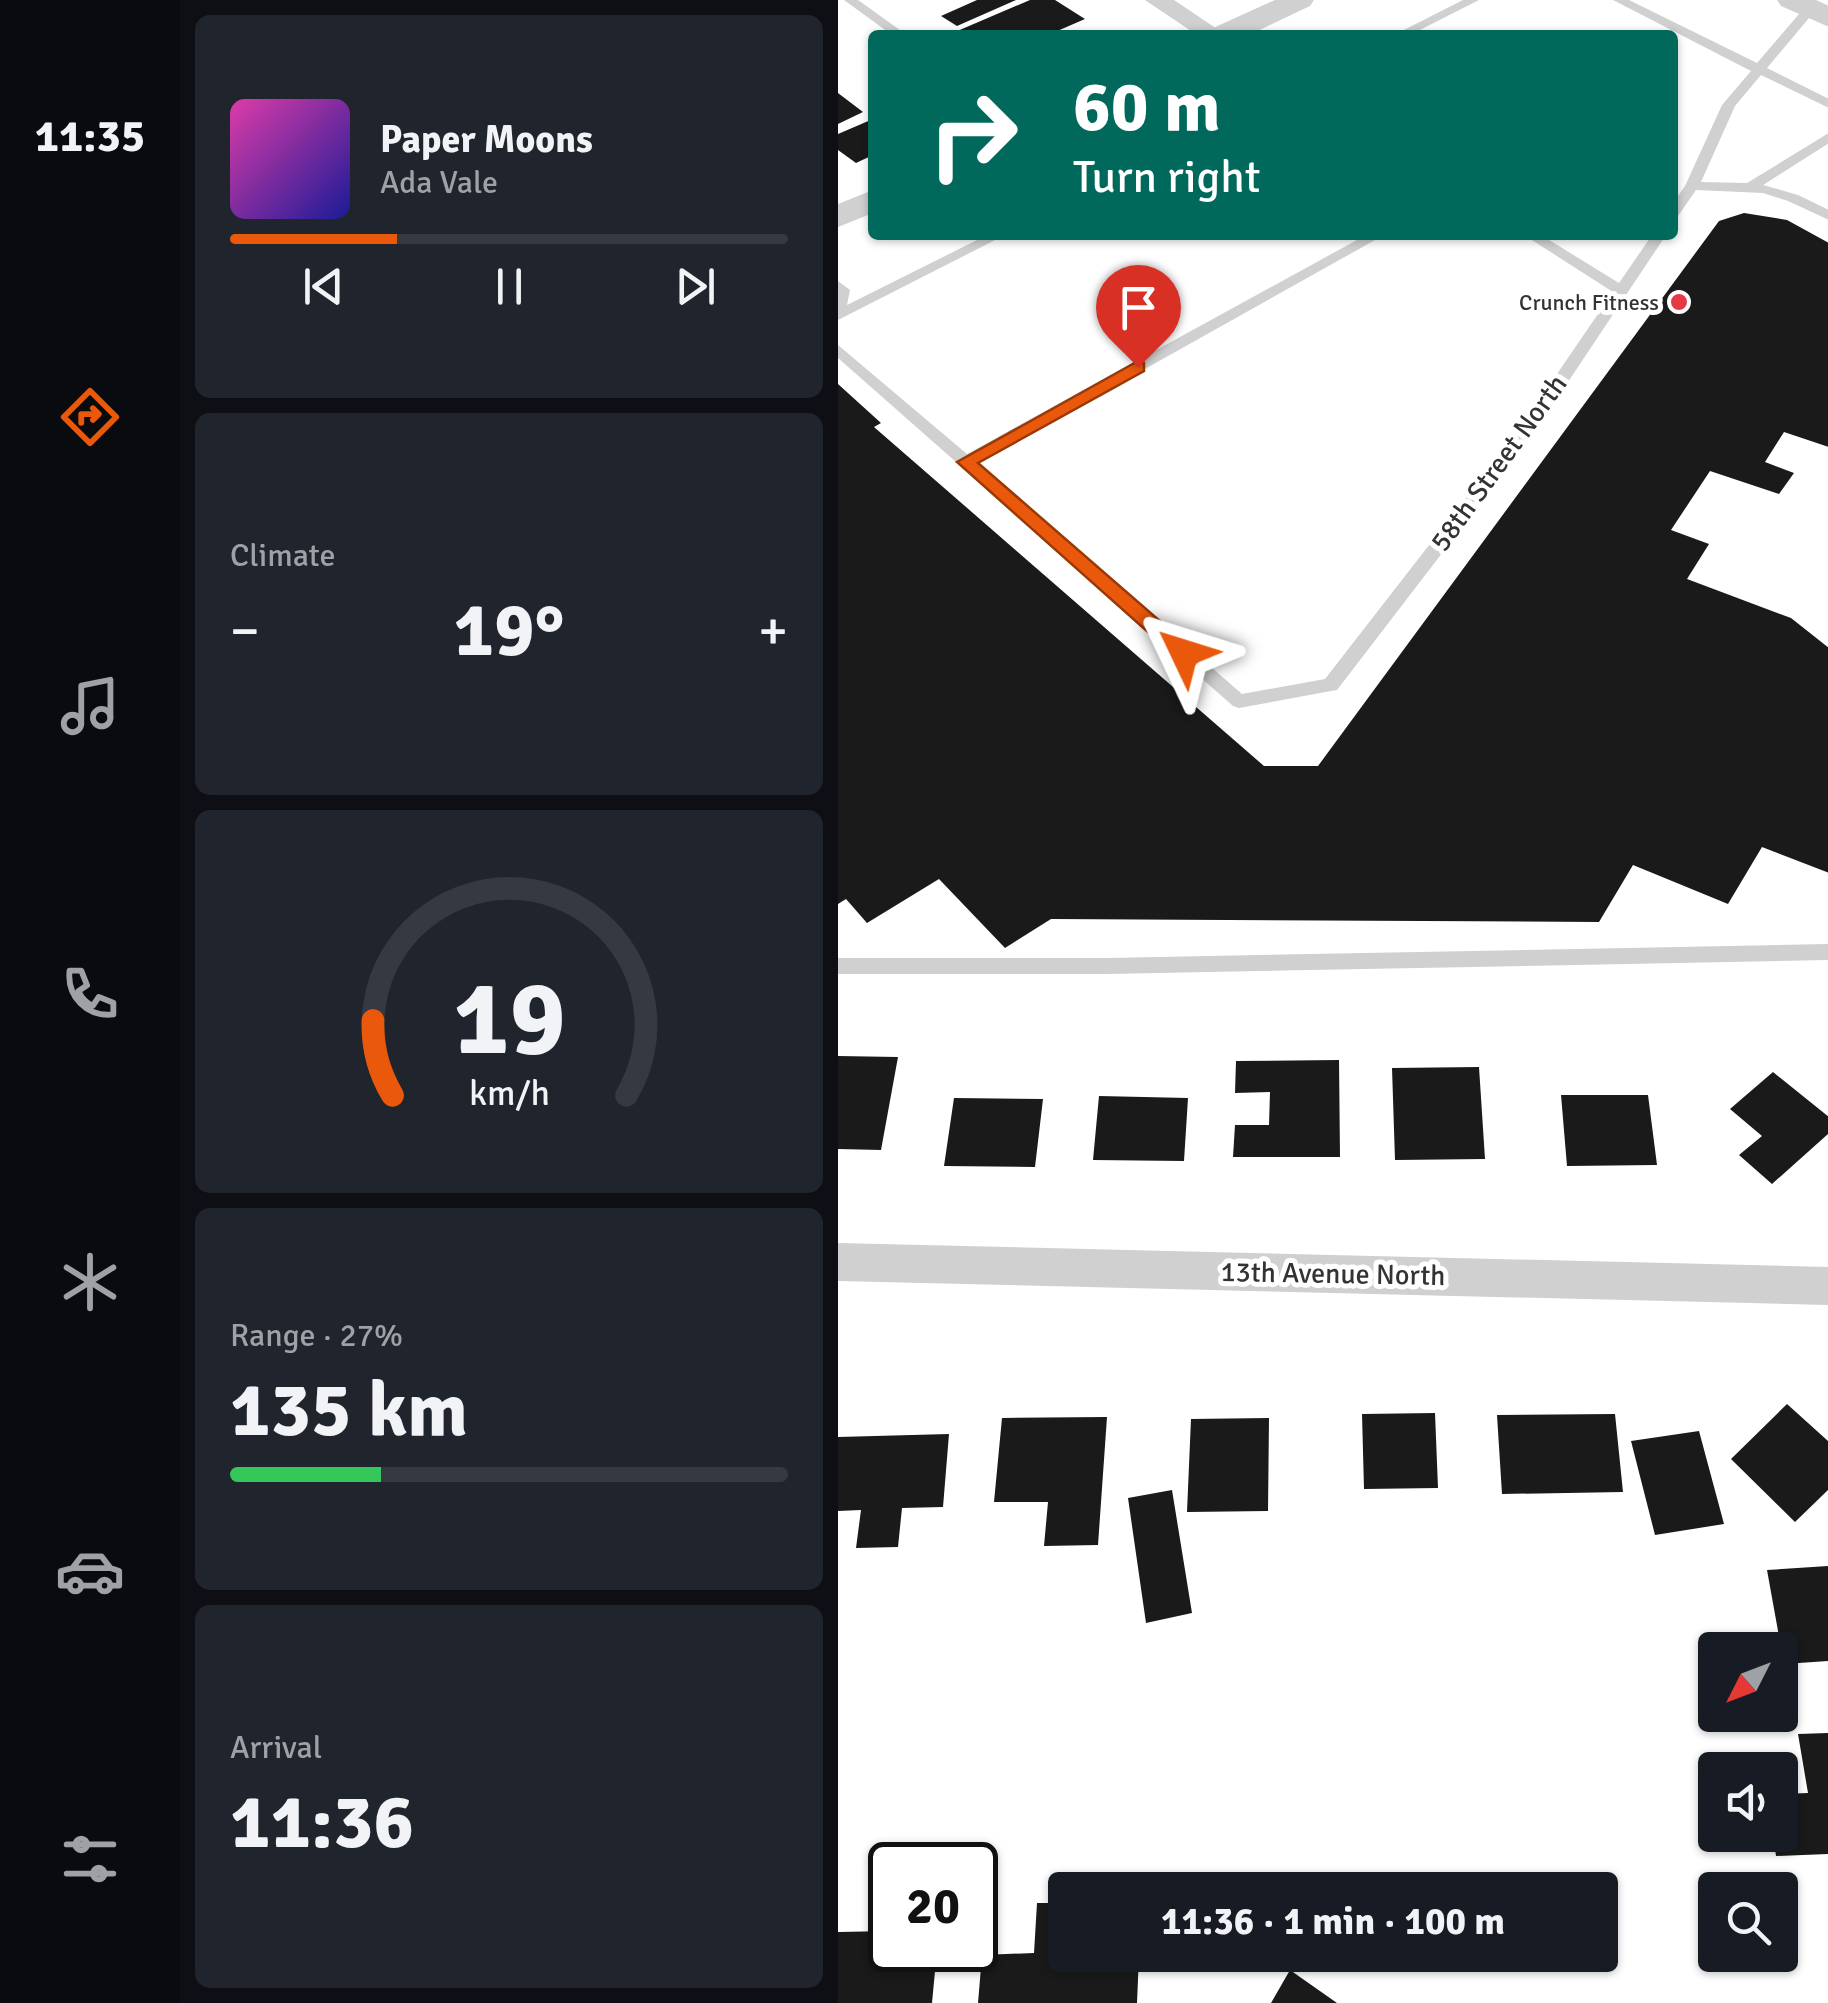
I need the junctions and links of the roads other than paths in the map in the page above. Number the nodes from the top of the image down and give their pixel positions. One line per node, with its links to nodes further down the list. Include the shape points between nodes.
1 (850, 0): 7 (lane)
2 (1158, 0): 8 (street)
3 (1299, 0): 9 (street)
4 (1473, 0): 10 (lane)
5 (1620, 0): 11 (lane)
6 (1810, 9): 11 (lane)
7 (895, 30)
8 (1206, 30)
9 (1235, 30)
10 (1410, 30)
11 (1758, 71): 12 (lane); 14 (lane, via 1729,104)
12 (1828, 104)
13 (1828, 137): 15 (lane)
14 (1692, 186): 15 (lane); 18 (lane)
15 (1752, 186): 19 (lane, via 1789,193)
16 (1828, 198): 19 (lane)
17 (868, 202): 21 (street)
18 (1678, 207)
19 (1814, 208): 20 (lane)
20 (1828, 216)
21 (838, 217)
22 (988, 240): 28 (lane)
23 (1368, 240): 30 (lane)
24 (1539, 240): 27 (lane)
25 (1655, 240): 27 (lane, 58th Street North)
26 (838, 286): 28 (lane)
27 (1621, 291): 30 (lane, 58th Street North, via 1526,432 1331,686 1239,701)
28 (838, 312)
29 (838, 350): 30 (lane)
30 (966, 462)
31 (1828, 952): 32 (lane)
32 (838, 966)
33 (838, 1262): 34 (street, 13th Avenue North)
34 (1828, 1286)

